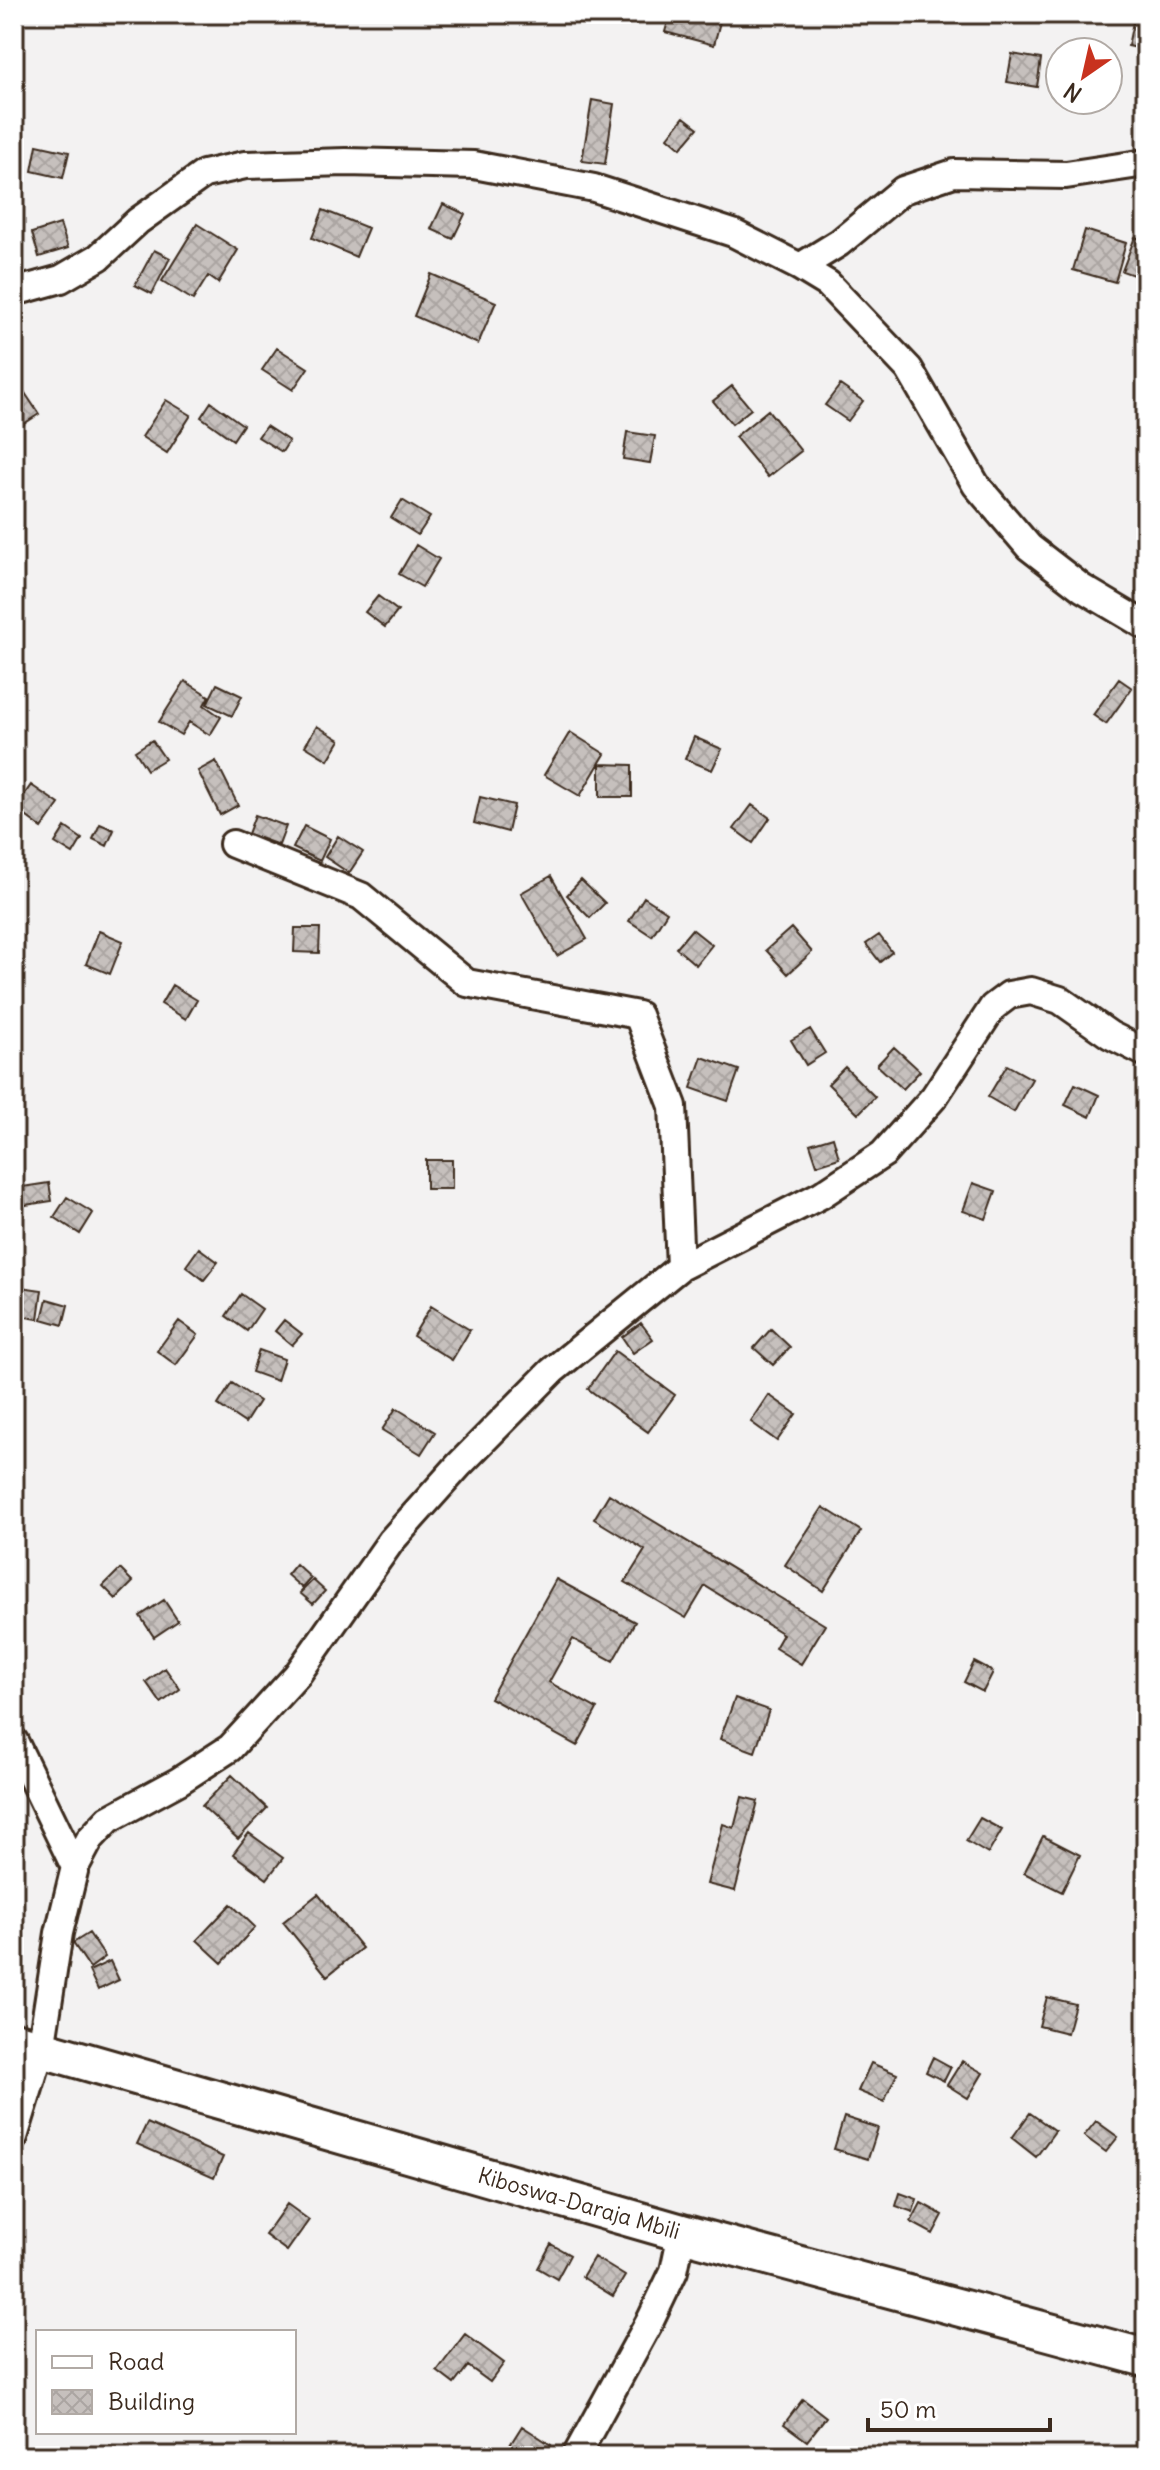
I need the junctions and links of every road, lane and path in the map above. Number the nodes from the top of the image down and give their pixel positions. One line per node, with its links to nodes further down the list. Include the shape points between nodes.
1 (1146, 163): 2 (street, via 1066,175 954,173 903,190 839,243)
2 (800, 267): 3 (street, via 733,233 594,188 474,165 332,162 245,165 204,174 138,221 99,257 61,279); 4 (street, via 828,284 909,369 976,485 1029,547 1082,588)
3 (14, 292)
4 (1146, 626)
5 (233, 844): 7 (street, via 361,896 467,983 638,1015 673,1106)
6 (1146, 1053): 7 (street, via 1060,1000 1031,991 1009,995 993,1007 934,1097 883,1154 821,1195)
7 (680, 1267): 9 (street, via 552,1371 459,1465 391,1541 297,1675 230,1748 109,1819)
8 (14, 1741): 9 (street)
9 (75, 1867): 10 (street)
10 (28, 2045): 11 (street); 12 (main road, Kiboswa-Daraja Mbili)
11 (14, 2137)
12 (682, 2233): 13 (main road, Kiboswa-Daraja Mbili); 14 (street, via 674,2271)
13 (1146, 2358)
14 (576, 2456)

